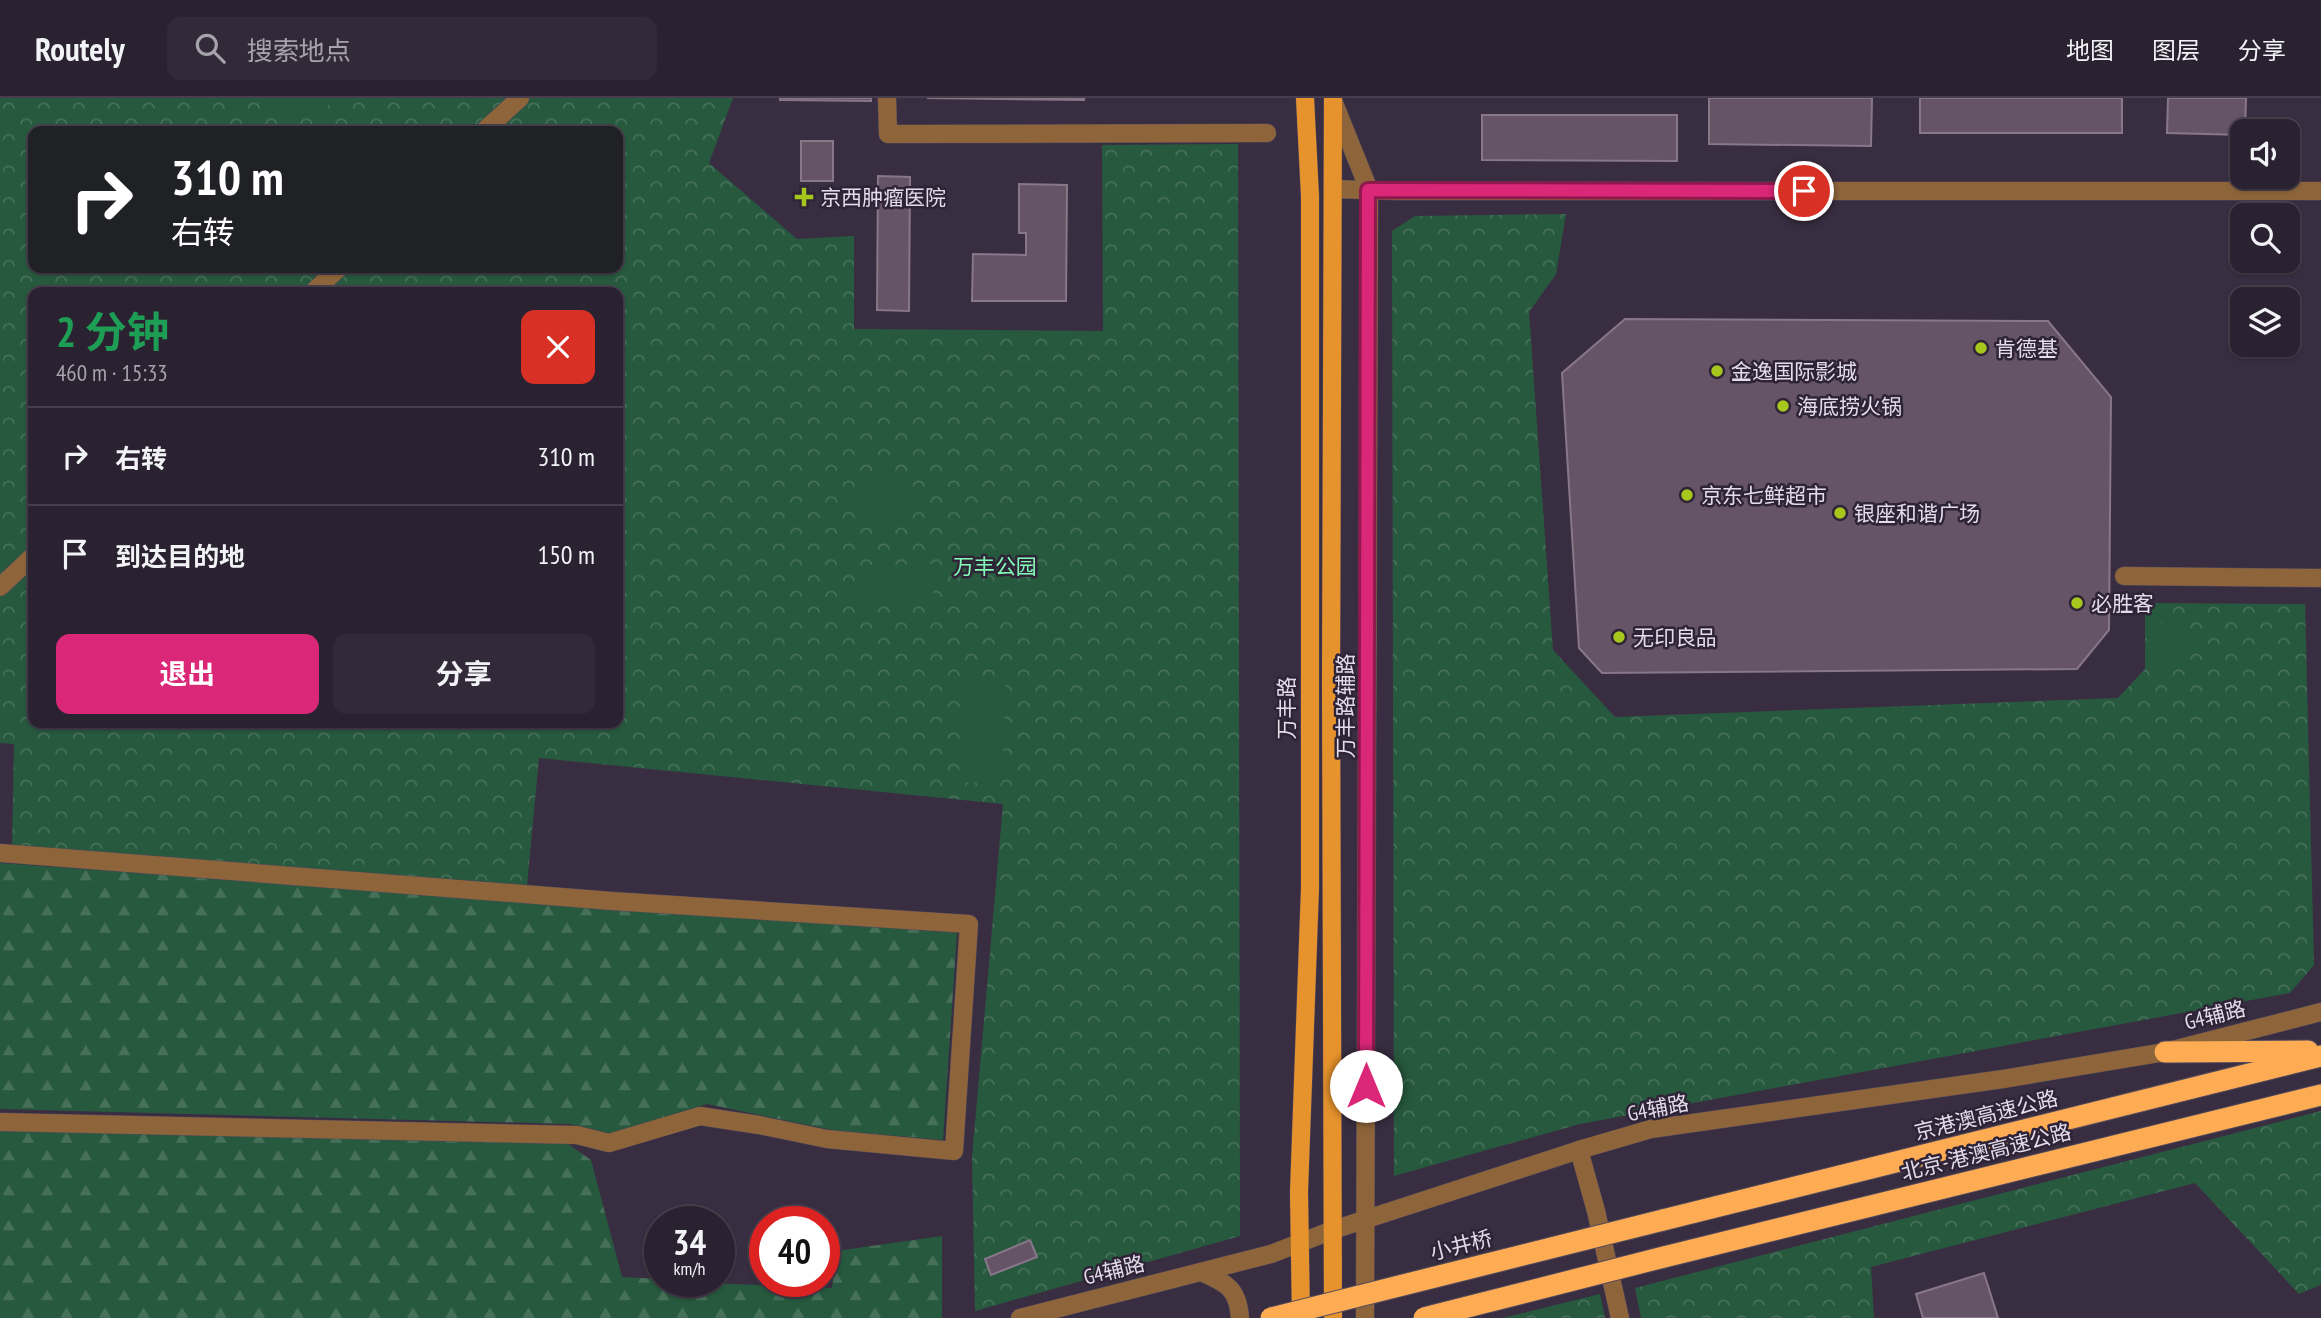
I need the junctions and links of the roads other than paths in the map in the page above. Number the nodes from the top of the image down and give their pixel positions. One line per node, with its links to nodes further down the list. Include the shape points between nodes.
1 (520, 98): 5 (street)
2 (887, 98): 6 (street, via 888,134)
3 (1305, 98): 27 (main road, 万丰路, via 1310,196 1310,888)
4 (1333, 100): 7 (main road); 8 (street, 万丰路辅路)
5 (489, 126)
6 (1267, 133)
7 (1332, 189): 8 (street); 26 (main road)
8 (1368, 190): 9 (street); 24 (street, 万丰路辅路)
9 (2321, 191)
10 (334, 273): 11 (street)
11 (318, 287)
12 (28, 561): 15 (street)
13 (2124, 576): 14 (street)
14 (2321, 578)
15 (0, 587)
16 (0, 853): 22 (street, via 969,924 954,1152 827,1139 700,1116 609,1143 577,1135)
17 (2321, 1012): 19 (street, G4辅路)
18 (2321, 1051): 19 (highway)
19 (2165, 1052): 23 (street, G4辅路, via 1651,1129)
20 (2321, 1056): 25 (highway, 京港澳高速公路)
21 (2321, 1095): 35 (highway, 北京-港澳高速公路, bridge)
22 (0, 1122)
23 (1578, 1150): 24 (street, G4辅路); 36 (street)
24 (1365, 1219): 26 (street, G4辅路); 34 (street, 万丰路辅路)
25 (1663, 1220): 31 (highway, 小井桥, bridge)
26 (1333, 1230): 27 (street, G4辅路); 33 (main road)
27 (1299, 1243): 28 (street, G4辅路); 32 (main road, 万丰路)
28 (1201, 1272): 29 (street, G4辅路); 30 (street, via 1227,1283)
29 (1020, 1318)
30 (1240, 1318)
31 (1271, 1318)
32 (1301, 1318)
33 (1333, 1318)
34 (1366, 1318)
35 (1424, 1318)
36 (1620, 1318)

